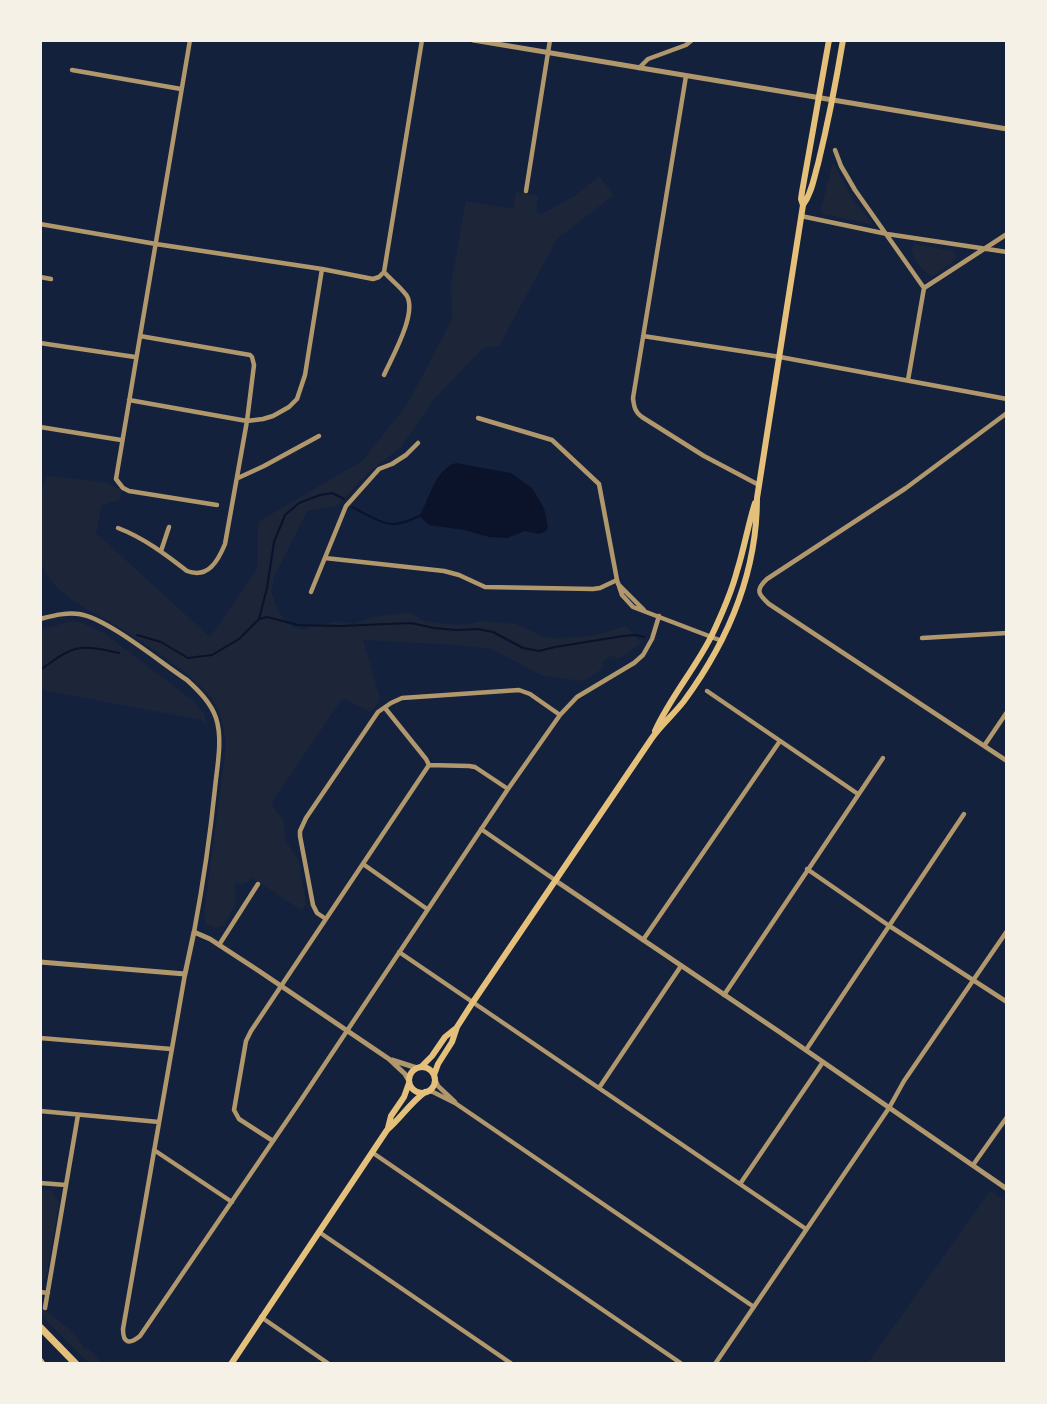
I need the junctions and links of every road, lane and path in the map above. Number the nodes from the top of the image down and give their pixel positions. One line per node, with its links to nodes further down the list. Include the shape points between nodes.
1 (190, 40): 12 (street)
2 (422, 40): 27 (street)
3 (473, 40): 8 (street)
4 (550, 40): 8 (street)
5 (692, 40): 9 (street)
6 (829, 40): 13 (main road)
7 (843, 40): 14 (main road)
8 (548, 53): 9 (street); 17 (street)
9 (638, 68): 11 (street)
10 (72, 69): 12 (street)
11 (687, 76): 13 (street); 32 (street)
12 (181, 89): 23 (street)
13 (820, 97): 14 (street); 18 (main road)
14 (833, 100): 15 (street); 18 (main road)
15 (1007, 129)
16 (835, 150): 21 (street, via 855,190)
17 (526, 191)
18 (803, 205): 19 (main road)
19 (802, 216): 21 (street); 34 (main road)
20 (40, 224): 23 (street)
21 (887, 234): 24 (street); 30 (street)
22 (1007, 234): 24 (street)
23 (156, 244): 26 (street); 31 (street)
24 (985, 249): 25 (street); 30 (street)
25 (1007, 252)
26 (322, 269): 27 (street, via 373,279); 42 (street, via 297,399 274,416)
27 (384, 272): 36 (street, via 407,295 410,307)
28 (40, 277): 29 (street)
29 (51, 279)
30 (924, 288): 37 (street)
31 (140, 336): 35 (street); 42 (street, via 250,355 254,365)
32 (643, 336): 34 (street); 48 (street, via 636,411 704,456)
33 (40, 343): 35 (street)
34 (780, 357): 37 (street); 48 (main road)
35 (135, 358): 39 (street)
36 (384, 375)
37 (908, 380): 38 (street)
38 (1007, 399)
39 (128, 400): 42 (street); 45 (street)
40 (1007, 413): 69 (street, via 906,488 767,579 759,593)
41 (478, 418): 55 (street, via 552,440 599,484)
42 (247, 421): 47 (street)
43 (40, 427): 45 (street)
44 (319, 436): 47 (street)
45 (121, 440): 50 (street, via 116,479 123,488)
46 (418, 443): 54 (street, via 379,469 346,506)
47 (237, 478): 53 (street, via 225,544 208,570 201,574 187,571)
48 (759, 485): 49 (main road)
49 (757, 498): 60 (main road, via 737,573); 62 (main road, via 751,563)
50 (218, 505)
51 (169, 527): 53 (street)
52 (118, 528): 53 (street)
53 (161, 551)
54 (325, 558): 55 (street, via 444,571 485,587 593,589); 56 (street)
55 (617, 582): 57 (street, via 629,604)
56 (311, 592)
57 (659, 616): 60 (street); 66 (street, via 643,655 577,697)
58 (40, 619): 85 (street, via 79,614 103,622 187,680 212,709 217,721 218,758)
59 (1007, 633): 61 (street)
60 (712, 636): 62 (street); 67 (main road)
61 (922, 638)
62 (722, 641): 67 (main road, via 683,702)
63 (707, 691): 68 (street)
64 (385, 708): 66 (street, via 402,698 519,690); 72 (street); 82 (street, via 371,722 300,831 313,905)
65 (1007, 712): 69 (street)
66 (560, 715): 73 (street)
67 (652, 738): 79 (main road)
68 (780, 741): 74 (street); 86 (street)
69 (984, 746): 71 (street)
70 (883, 758): 74 (street)
71 (1007, 761)
72 (429, 765): 73 (street, via 475,767); 77 (street)
73 (508, 789): 76 (street)
74 (858, 794): 78 (street)
75 (964, 814): 83 (street)
76 (481, 829): 79 (street); 81 (street)
77 (363, 864): 81 (street); 82 (street)
78 (807, 869): 83 (street); 94 (street)
79 (556, 881): 86 (street); 95 (main road)
80 (258, 884): 87 (street)
81 (427, 909): 88 (street)
82 (326, 919): 93 (street)
83 (888, 925): 92 (street); 101 (street)
84 (1007, 931): 92 (street)
85 (194, 932): 87 (street); 91 (street)
86 (643, 940): 90 (street)
87 (219, 945): 93 (street)
88 (399, 952): 95 (street); 98 (street)
89 (40, 962): 91 (street)
90 (681, 966): 94 (street); 107 (street)
91 (185, 974): 100 (street)
92 (972, 980): 96 (street); 110 (street)
93 (282, 986): 98 (street); 116 (street, via 246,1041 234,1110 239,1119)
94 (724, 995): 101 (street)
95 (473, 1002): 97 (main road); 107 (street)
96 (1007, 1002)
97 (457, 1027): 104 (main road); 105 (main road)
98 (348, 1030): 102 (street); 116 (street)
99 (40, 1038): 100 (street)
100 (171, 1049): 114 (street)
101 (806, 1050): 103 (street)
102 (389, 1059): 104 (street); 106 (street)
103 (823, 1062): 110 (street); 121 (street)
104 (419, 1067): 105 (main road, via 428,1068); 106 (main road, via 411,1072)
105 (434, 1077): 108 (main road); 109 (street)
106 (409, 1082): 108 (main road, via 415,1091); 115 (main road)
107 (599, 1088): 121 (street)
108 (426, 1092): 109 (street); 115 (main road)
109 (455, 1103): 129 (street)
110 (889, 1108): 119 (street); 125 (street)
111 (40, 1111): 112 (street)
112 (78, 1115): 114 (street); 122 (street)
113 (1007, 1117): 119 (street)
114 (159, 1122): 117 (street)
115 (387, 1130): 118 (main road)
116 (273, 1141): 124 (street)
117 (154, 1150): 124 (street); 124 (street, via 123,1328 125,1340 133,1342 140,1336)
118 (373, 1153): 126 (main road); 137 (street)
119 (974, 1165): 123 (street)
120 (40, 1183): 122 (street)
121 (740, 1184): 125 (street)
122 (66, 1185): 128 (street)
123 (1007, 1189)
124 (232, 1202)
125 (806, 1230): 129 (street)
126 (319, 1232): 131 (main road); 136 (street)
127 (40, 1292): 128 (street)
128 (48, 1293): 130 (street)
129 (754, 1307): 138 (street)
130 (45, 1308)
131 (261, 1317): 133 (main road); 135 (street)
132 (40, 1327): 134 (highway)
133 (231, 1362)
134 (76, 1364)
135 (329, 1364)
136 (512, 1364)
137 (682, 1364)
138 (716, 1364)

